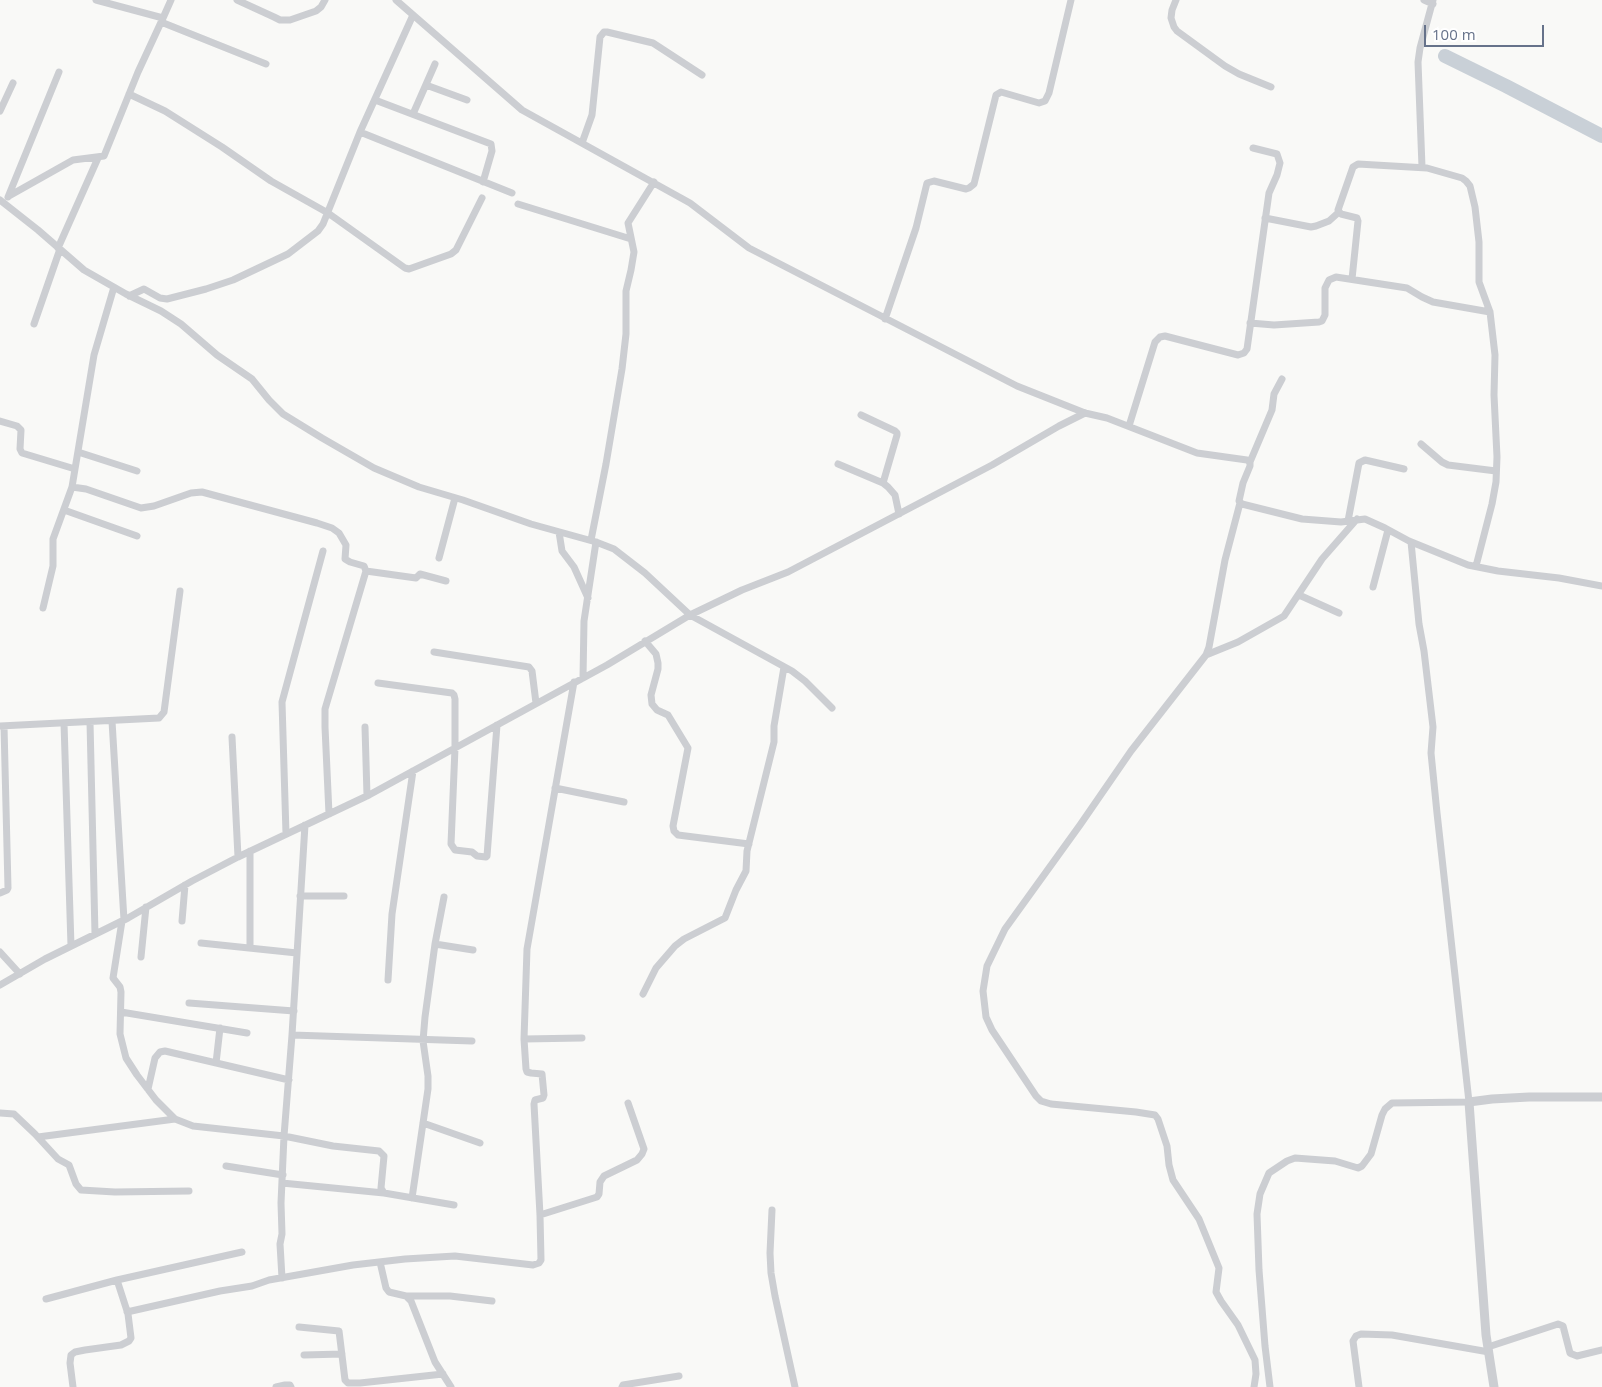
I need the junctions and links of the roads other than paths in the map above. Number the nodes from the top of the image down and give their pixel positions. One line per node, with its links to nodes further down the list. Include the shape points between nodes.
1 (96, 0): 11 (street)
2 (171, 0): 11 (street)
3 (238, 0): 4 (street, via 280,20 290,20 316,11)
4 (325, 0)
5 (396, 0): 10 (street)
6 (1071, 0): 44 (street, via 1045,101 1039,103 1001,92 996,95 974,184 966,188 932,181 927,183 916,228)
7 (1176, 0): 18 (street, via 1171,14 1177,31 1225,66)
8 (1424, 0): 9 (street)
9 (1433, 2): 28 (street, via 1418,62)
10 (413, 15): 20 (street); 25 (street, via 522,110)
11 (162, 20): 12 (street); 19 (street)
12 (266, 64)
13 (435, 64): 17 (street)
14 (58, 72): 33 (street)
15 (702, 75): 25 (street, via 653,43 604,32 600,37 592,115)
16 (13, 83): 22 (street)
17 (426, 86): 21 (street); 23 (street)
18 (1271, 87)
19 (129, 94): 27 (street, via 104,156); 35 (street, via 165,112 222,146 271,181)
20 (375, 100): 23 (street); 24 (street)
21 (467, 100)
22 (0, 111)
23 (412, 114): 29 (street, via 491,144)
24 (360, 132): 29 (street); 35 (street)
25 (582, 143): 30 (street)
26 (1253, 148): 37 (street, via 1277,154 1280,162 1269,193)
27 (98, 158): 33 (street, via 72,160); 39 (street)
28 (1422, 168): 36 (street, via 1355,165); 43 (street, via 1462,178 1470,186 1477,228 1479,282)
29 (483, 182): 31 (street)
30 (654, 182): 38 (street, via 628,223); 44 (street, via 690,202 750,248)
31 (512, 193)
32 (482, 198): 35 (street, via 456,250 409,269)
33 (4, 200): 39 (street)
34 (518, 204): 38 (street)
35 (328, 212): 42 (street, via 321,227 292,252 238,278 168,299 144,289)
36 (1339, 212): 37 (street, via 1329,221 1311,227); 40 (street, via 1358,221)
37 (1265, 218): 45 (street)
38 (631, 239): 71 (street, via 634,252 626,291 626,334 620,384)
39 (59, 248): 41 (street, via 84,270); 46 (street)
40 (1352, 279): 43 (street, via 1408,288 1433,302); 45 (street, via 1336,277 1329,280 1325,288 1325,315 1319,322 1274,325)
41 (114, 288): 42 (street); 53 (street, via 94,356)
42 (129, 296): 62 (street, via 181,324 252,379 283,414 374,468)
43 (1490, 312): 59 (street, via 1495,355)
44 (885, 319): 48 (street, via 1017,386)
45 (1250, 322): 51 (street, via 1247,349 1238,355 1165,336 1158,339)
46 (34, 324)
47 (1282, 379): 54 (street)
48 (1085, 412): 51 (street); 65 (street)
49 (861, 415): 60 (street, via 895,431 897,435)
50 (0, 421): 56 (street, via 21,430 22,453)
51 (1129, 426): 54 (street, via 1197,453)
52 (1420, 444): 59 (street, via 1448,465)
53 (78, 452): 56 (street); 58 (street)
54 (1250, 462): 63 (street)
55 (838, 464): 60 (street)
56 (75, 469): 61 (street)
57 (1404, 469): 67 (street, via 1365,460 1361,462)
58 (136, 470)
59 (1496, 471): 75 (street, via 1492,504)
60 (883, 483): 65 (street, via 893,491)
61 (72, 487): 64 (street); 76 (street, via 141,508 202,492 317,523 340,533 346,545 345,559 364,566)
62 (455, 498): 69 (street); 74 (street)
63 (1240, 503): 67 (street, via 1302,519); 88 (street)
64 (64, 510): 70 (street); 83 (street, via 53,539 53,566)
65 (899, 514): 85 (street, via 788,572)
66 (1358, 520): 67 (street); 68 (street, via 1370,521); 81 (street, via 1322,559)
67 (1348, 521)
68 (1388, 530): 72 (street); 79 (street)
69 (559, 532): 71 (street); 82 (street, via 562,552 574,566)
70 (137, 536)
71 (594, 541): 82 (street); 85 (street, via 614,548 626,557)
72 (1411, 542): 75 (street); 149 (street)
73 (323, 550): 110 (street, via 282,702)
74 (439, 558)
75 (1476, 566): 78 (street)
76 (366, 571): 77 (street, via 416,578 420,574); 108 (street, via 325,709)
77 (446, 581)
78 (1602, 586)
79 (1372, 587)
80 (180, 591): 95 (street, via 162,716)
81 (1298, 596): 84 (street); 88 (street, via 1279,620 1238,642)
82 (588, 599): 90 (street)
83 (43, 608)
84 (1340, 613)
85 (690, 615): 86 (street); 89 (street)
86 (645, 641): 90 (street); 111 (street, via 657,658 652,704 668,715 688,748 674,831 678,835)
87 (434, 652): 93 (street, via 529,668)
88 (1206, 654): 187 (street, via 1131,751 1005,928 986,966 983,991 986,1017 992,1030 1041,1101 1136,1112 1155,1115 1158,1119 1167,1143 1174,1180 1199,1218 1219,1268 1216,1292 1238,1325 1255,1360)
89 (784, 666): 94 (street, via 805,681); 111 (street, via 774,742)
90 (583, 678): 91 (street)
91 (574, 682): 93 (street); 104 (street)
92 (378, 684): 102 (street, via 454,695)
93 (536, 704): 98 (street)
94 (832, 708)
95 (112, 721): 96 (street); 120 (street)
96 (90, 722): 97 (street); 122 (street)
97 (64, 723): 99 (street); 125 (street)
98 (498, 724): 102 (street); 102 (street, via 486,857 455,850 451,844)
99 (2, 726): 106 (street)
100 (365, 727): 105 (street)
101 (232, 737): 113 (street)
102 (455, 748): 103 (street)
103 (413, 771): 105 (street); 132 (street, via 392,914)
104 (555, 788): 107 (street); 142 (street, via 527,949)
105 (367, 796): 108 (street)
106 (3, 799): 115 (street, via 8,890)
107 (624, 802)
108 (329, 814): 109 (street)
109 (305, 826): 110 (street); 116 (street)
110 (286, 834): 112 (street)
111 (749, 844): 134 (street, via 746,871 725,918 675,946 656,968)
112 (250, 851): 113 (street); 126 (street)
113 (238, 857): 114 (street)
114 (185, 885): 119 (street); 121 (street)
115 (0, 893)
116 (300, 896): 117 (street); 129 (street)
117 (344, 896)
118 (444, 897): 124 (street)
119 (146, 908): 120 (street); 130 (street)
120 (123, 920): 122 (street); 137 (street, via 113,978 120,987)
121 (182, 921)
122 (95, 934): 125 (street)
123 (201, 943): 126 (street)
124 (435, 944): 127 (street); 143 (street)
125 (71, 946): 131 (street)
126 (250, 948): 129 (street)
127 (473, 950)
128 (0, 952): 131 (street)
129 (297, 952): 136 (street)
130 (141, 957)
131 (20, 974): 133 (street)
132 (388, 980)
133 (0, 985)
134 (643, 994)
135 (189, 1003): 136 (street)
136 (294, 1011): 140 (street)
137 (121, 1012): 138 (street); 147 (street, via 120,1034 126,1058)
138 (220, 1028): 139 (street); 145 (street)
139 (247, 1032)
140 (292, 1035): 143 (street); 146 (street)
141 (582, 1038): 142 (street)
142 (524, 1039): 164 (street, via 527,1072 539,1073 543,1077 543,1098 535,1100 534,1104)
143 (423, 1040): 144 (street); 153 (street, via 428,1088)
144 (472, 1041)
145 (216, 1063): 146 (street); 147 (street, via 160,1052 155,1058)
146 (289, 1080): 154 (street)
147 (148, 1089): 152 (street)
148 (1602, 1097): 149 (street, via 1529,1097)
149 (1469, 1102): 174 (street); 188 (street, via 1392,1104 1382,1115 1371,1154 1362,1166 1295,1158 1272,1170 1266,1177 1257,1214)
150 (628, 1103): 164 (street, via 644,1149 642,1154 637,1160 604,1176 597,1197)
151 (0, 1113): 155 (street, via 14,1114)
152 (174, 1119): 154 (street, via 193,1126); 155 (street)
153 (423, 1123): 156 (street); 161 (street)
154 (284, 1136): 158 (street); 160 (street, via 379,1151 384,1156 381,1188)
155 (38, 1137): 159 (street, via 58,1159 69,1165 81,1190)
156 (480, 1143)
157 (226, 1166): 158 (street)
158 (282, 1179): 160 (street); 167 (street)
159 (189, 1191)
160 (384, 1193): 161 (street)
161 (412, 1198): 162 (street)
162 (454, 1205)
163 (772, 1210): 186 (street, via 771,1273)
164 (540, 1215): 166 (street, via 540,1260 537,1265 455,1256)
165 (242, 1252): 168 (street)
166 (380, 1262): 167 (street); 169 (street, via 387,1290)
167 (282, 1278): 172 (street)
168 (117, 1280): 170 (street); 172 (street)
169 (406, 1296): 171 (street, via 450,1296); 178 (street)
170 (46, 1299)
171 (492, 1301)
172 (127, 1312): 181 (street, via 132,1335 129,1341 71,1355)
173 (299, 1326): 176 (street, via 339,1331)
174 (1488, 1349): 175 (street, via 1558,1324 1563,1326 1570,1353 1577,1356); 189 (street, via 1392,1335 1361,1334 1353,1341); 190 (street)
175 (1602, 1350)
176 (342, 1354): 177 (street); 180 (street, via 345,1380)
177 (304, 1355)
178 (443, 1374): 180 (street); 184 (street)
179 (679, 1376): 185 (street)
180 (361, 1385)
181 (73, 1387)
182 (276, 1387): 183 (street)
183 (291, 1387)
184 (451, 1387)
185 (622, 1387)
186 (796, 1387)
187 (1254, 1387)
188 (1270, 1387)
189 (1359, 1387)
190 (1494, 1387)

